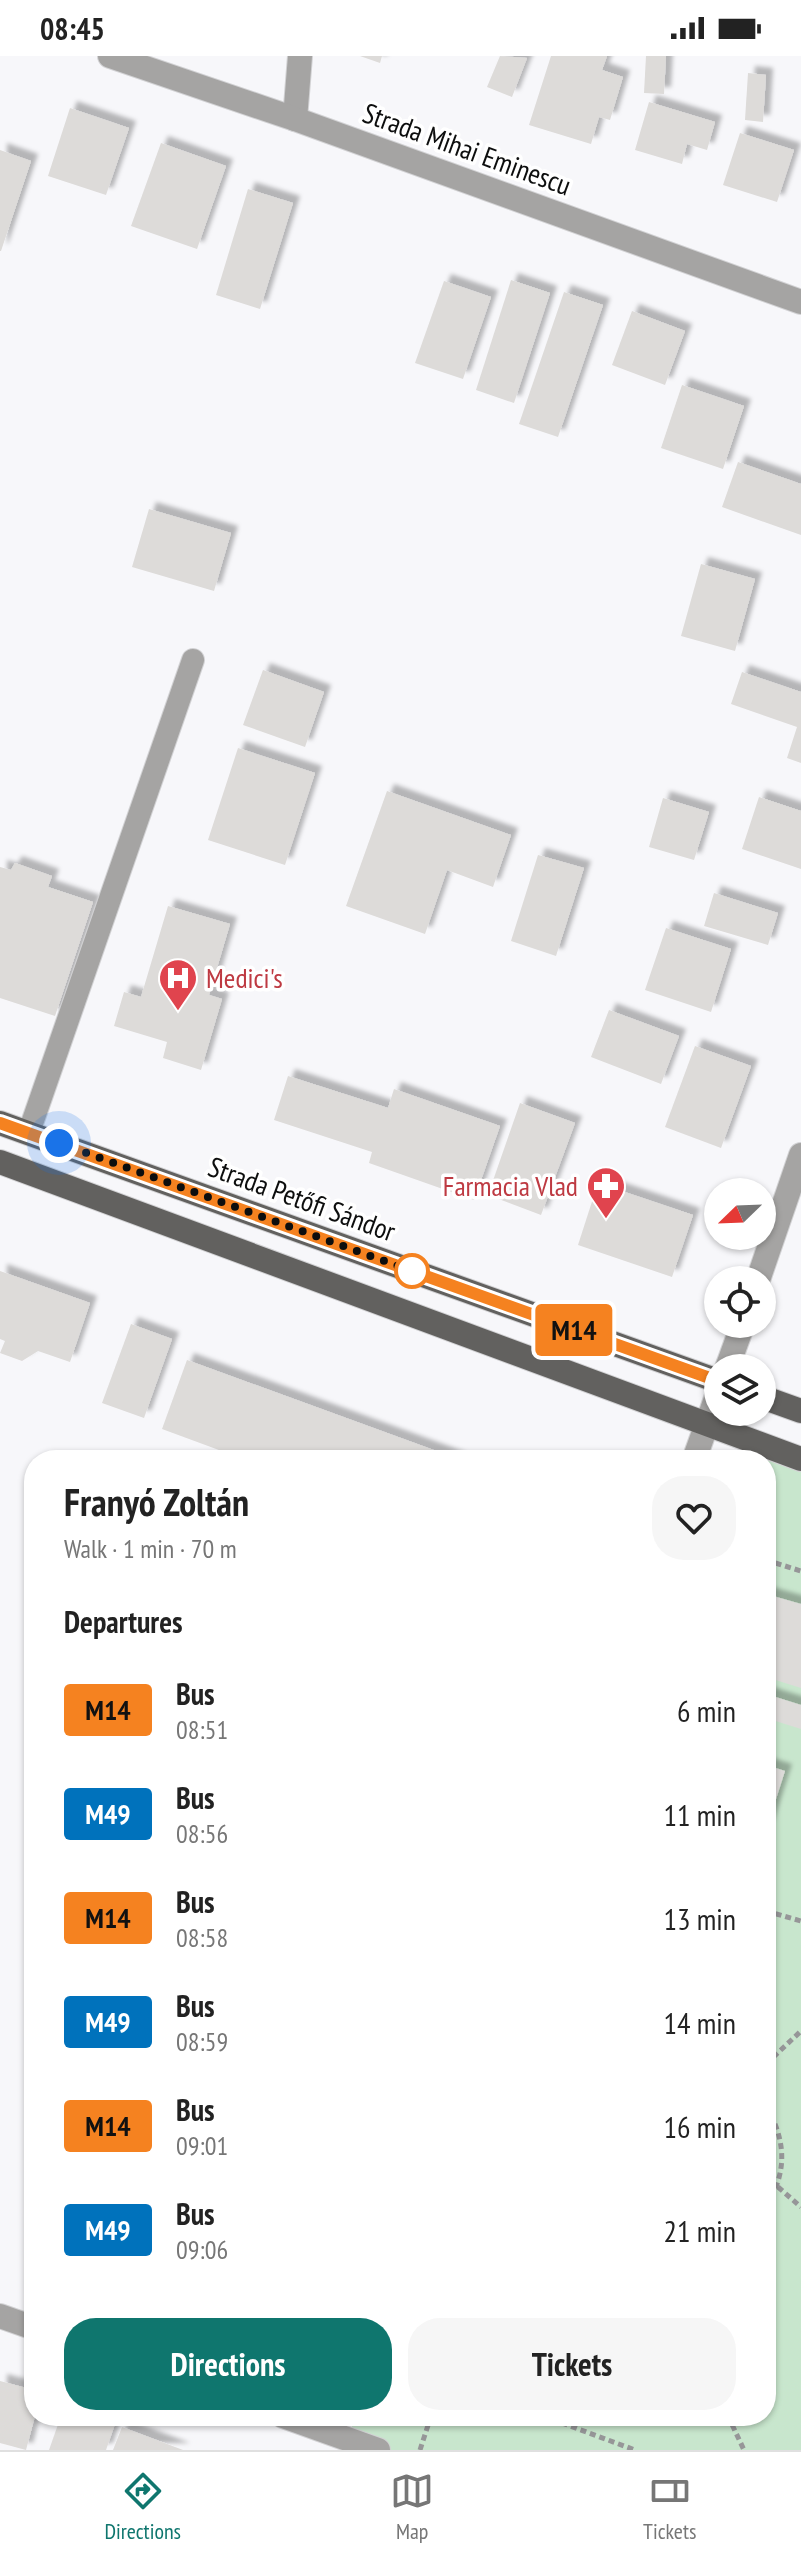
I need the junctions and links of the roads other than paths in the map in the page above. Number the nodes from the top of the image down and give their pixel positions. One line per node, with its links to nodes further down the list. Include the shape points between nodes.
1 (110, 56): 3 (street, Strada Mihai Eminescu)
2 (300, 56): 3 (street)
3 (295, 119): 4 (street, Strada Mihai Eminescu)
4 (801, 302)
5 (193, 660): 7 (lane)
6 (0, 1123): 7 (main road, Strada Petőfi Sándor)
7 (29, 1132): 11 (main road, Strada Petőfi Sándor)
8 (801, 1155): 10 (street)
9 (0, 1162): 14 (main road)
10 (763, 1266)
11 (704, 1376)
12 (776, 1402): 13 (main road)
13 (801, 1411)
14 (704, 1425)
15 (707, 1426): 16 (street); 17 (main road)
16 (698, 1450)
17 (775, 1450)
18 (776, 1450): 19 (main road)
19 (801, 1459)
20 (0, 2316): 21 (street)
21 (24, 2324)
22 (318, 2426): 23 (street)
23 (349, 2435): 24 (street)
24 (378, 2450)

